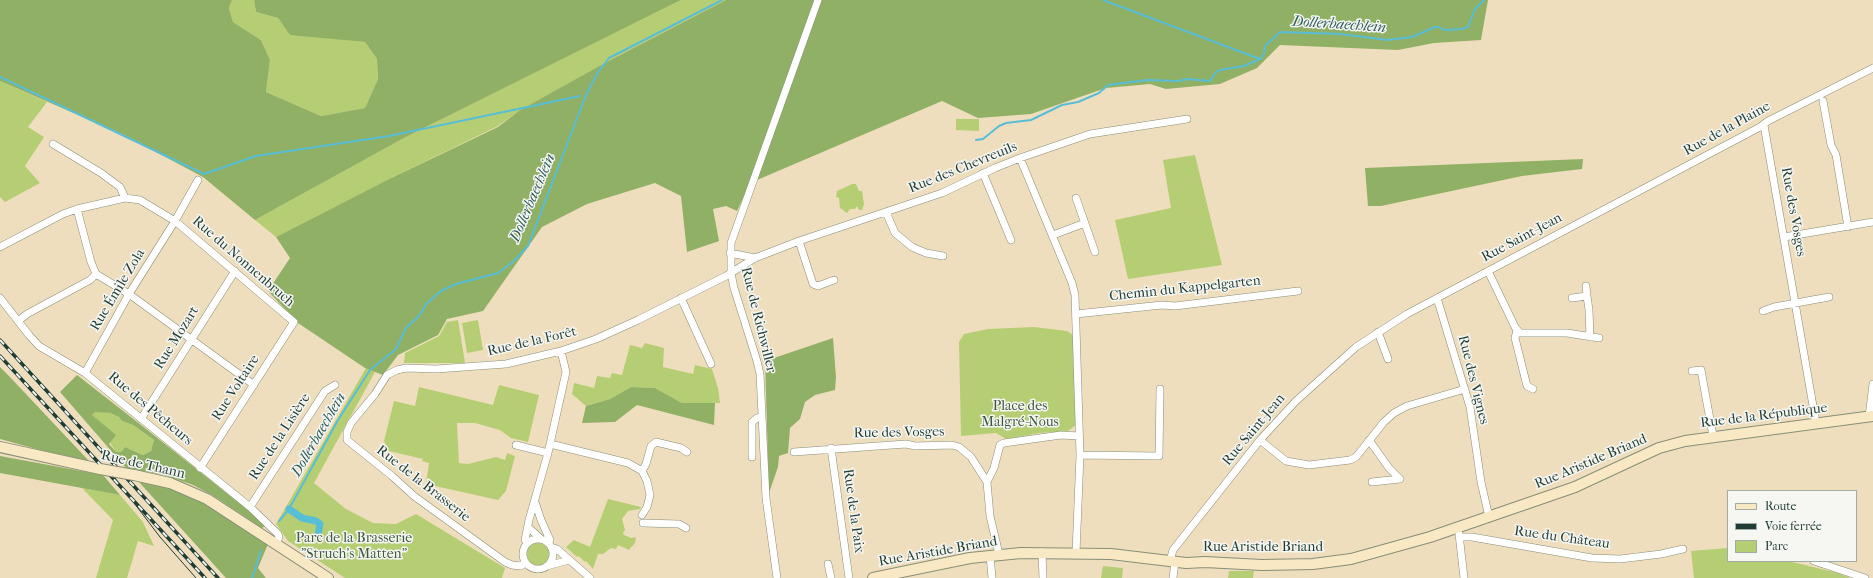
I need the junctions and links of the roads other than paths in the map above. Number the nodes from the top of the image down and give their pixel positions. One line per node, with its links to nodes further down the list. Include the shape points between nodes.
1 (818, 0): 26 (street, Rue de Richwiller, via 735,230)
2 (1871, 69): 3 (street); 6 (street, Rue de la Plaine)
3 (1873, 76)
4 (1823, 100): 19 (street, via 1831,145 1836,155)
5 (1187, 119): 8 (street, Rue des Chevreuils, via 1090,134)
6 (1764, 125): 15 (street, Rue de la Plaine); 21 (street, Rue des Vosges)
7 (53, 144): 11 (street, via 120,187)
8 (1020, 158): 9 (street, Rue des Chevreuils); 20 (street)
9 (983, 173): 14 (street, Rue des Chevreuils, via 942,193); 22 (street)
10 (198, 180): 16 (street, Rue du Nonnenbruch)
11 (125, 198): 13 (street); 16 (street, Rue du Nonnenbruch, via 140,200)
12 (1076, 198): 18 (street)
13 (77, 209): 24 (street); 31 (street)
14 (886, 212): 23 (street, Rue des Chevreuils); 27 (street, via 895,233 912,247)
15 (1595, 214): 30 (street, Rue Saint-Jean)
16 (175, 221): 29 (street, Rue du Nonnenbruch); 36 (street, Rue Émile Zola)
17 (1873, 222): 19 (street)
18 (1085, 223): 20 (street); 25 (street)
19 (1848, 227): 21 (street)
20 (1053, 235): 45 (street, via 1072,283)
21 (1784, 237): 43 (street, Rue des Vosges)
22 (1011, 240)
23 (799, 241): 28 (street, Rue des Chevreuils); 33 (street, via 813,284 818,286)
24 (0, 247)
25 (1095, 252)
26 (730, 253): 28 (street); 32 (street, Rue de Richwiller)
27 (943, 256)
28 (755, 258): 32 (street, Rue des Chevreuils)
29 (235, 271): 47 (street, Rue du Nonnenbruch); 52 (street, Rue Mozart)
30 (1488, 272): 41 (street, Rue Saint-Jean); 48 (street)
31 (96, 274): 36 (street); 46 (street, via 90,280 27,314)
32 (731, 274): 40 (street, Rue de la Forêt); 65 (street, Rue de Richwiller, via 757,361)
33 (834, 280)
34 (1586, 286): 37 (street)
35 (1298, 291): 45 (street, Chemin du Kappelgarten, via 1175,306 1162,305)
36 (129, 294): 52 (street); 57 (street, Rue Émile Zola)
37 (1586, 296): 42 (street); 50 (street)
38 (1829, 297): 43 (street)
39 (0, 298): 46 (street, Rue des Pêcheurs)
40 (681, 298): 53 (street, Rue de la Forêt, via 596,339); 55 (street)
41 (1437, 298): 49 (street, Rue Saint-Jean); 62 (street, Rue des Vignes)
42 (1572, 298)
43 (1795, 304): 44 (street); 67 (street, Rue des Vosges)
44 (1763, 311)
45 (1076, 314): 68 (street)
46 (18, 322): 57 (street, Rue des Pêcheurs, via 39,346)
47 (294, 322): 59 (street, Rue Voltaire)
48 (1517, 330): 50 (street, via 1524,334 1567,333); 63 (street, via 1515,338 1527,386)
49 (1378, 332): 54 (street); 71 (street, Rue Saint-Jean, via 1324,374)
50 (1590, 337): 51 (street)
51 (1599, 338)
52 (192, 339): 59 (street); 66 (street, Rue Mozart)
53 (561, 351): 70 (street, Rue de la Forêt, via 506,364 397,370 387,375 351,424); 73 (street, via 566,372)
54 (1388, 359)
55 (711, 364)
56 (1692, 371): 69 (street, via 1701,370)
57 (85, 373): 66 (street, Rue des Pêcheurs)
58 (1873, 384): 64 (street)
59 (254, 385): 83 (street, Rue Voltaire)
60 (335, 385): 90 (street, Rue de la Lisière, via 325,391)
61 (1160, 389): 81 (street, via 1160,456)
62 (1465, 389): 72 (street, via 1407,406 1384,422); 92 (street, Rue des Vignes)
63 (1533, 389)
64 (1871, 416): 67 (main road, Rue de la République)
65 (762, 417): 82 (street, via 752,422); 114 (street, Rue de Richwiller, via 766,498)
66 (141, 418): 83 (street, Rue des Pêcheurs)
67 (1816, 423): 69 (main road, Rue de la République)
68 (1079, 436): 81 (street); 87 (street, via 1061,435 1004,443 1000,445 994,468)
69 (1713, 436): 77 (main road, Rue de la République)
70 (347, 440): 108 (street, Rue de la Brasserie, via 414,496 505,562 520,566)
71 (1260, 440): 72 (street, via 1286,461 1309,465 1350,460 1356,457); 106 (street, Rue Saint-Jean, via 1173,550)
72 (1370, 440): 84 (street)
73 (550, 444): 80 (street); 85 (street, via 628,463)
74 (516, 445): 80 (street)
75 (0, 447): 99 (main road, Rue de Thann, bridge, via 170,483 198,494)
76 (831, 448): 79 (street, Rue des Vosges); 87 (street, Rue des Vosges, via 906,444 952,445 959,447 971,457); 116 (street, Rue de la Paix)
77 (1659, 448): 92 (main road, Rue Aristide Briand, via 1575,487)
78 (687, 452): 85 (street, via 656,442 651,446)
79 (794, 452)
80 (548, 453): 89 (street)
81 (1080, 455): 103 (street)
82 (752, 457)
83 (200, 468): 90 (street, Rue des Pêcheurs)
84 (1389, 468): 86 (street); 86 (street, via 1400,479)
85 (642, 471): 91 (street, via 648,481 650,495)
86 (1384, 481): 88 (street)
87 (986, 482): 104 (street)
88 (1372, 482)
89 (535, 502): 94 (street); 100 (street)
90 (250, 507): 99 (street, Rue des Pêcheurs, via 278,534)
91 (642, 515)
92 (1489, 517): 96 (main road, Rue Aristide Briand)
93 (643, 523): 95 (street, via 679,524)
94 (528, 527): 97 (street); 98 (street, via 525,540)
95 (686, 528)
96 (1459, 533): 101 (street, Rue du Château, via 1472,538 1592,558 1620,559); 106 (main road, Rue Aristide Briand, via 1313,564); 121 (street)
97 (541, 539): 98 (street); 100 (street)
98 (528, 543): 108 (street, via 523,555)
99 (276, 544): 112 (main road, Rue de Thann)
100 (550, 545): 105 (street); 110 (street, via 553,555)
101 (1683, 549)
102 (1042, 552): 103 (main road, Rue Aristide Briand); 104 (main road, Rue Aristide Briand); 119 (street)
103 (1076, 553): 106 (main road, Rue Aristide Briand, via 1135,556)
104 (995, 554): 111 (main road, Rue Aristide Briand); 118 (street)
105 (569, 560): 110 (street); 113 (street)
106 (1172, 562): 120 (street, Rue Saint-Jean)
107 (1817, 562): 122 (street)
108 (526, 563): 110 (street, via 538,569)
109 (828, 564): 115 (street)
110 (547, 566)
111 (894, 576): 117 (main road, Rue Aristide Briand)
112 (328, 578)
113 (590, 578)
114 (777, 578)
115 (831, 578)
116 (849, 578)
117 (873, 578)
118 (992, 578)
119 (1043, 578)
120 (1173, 578)
121 (1464, 578)
122 (1865, 578)

